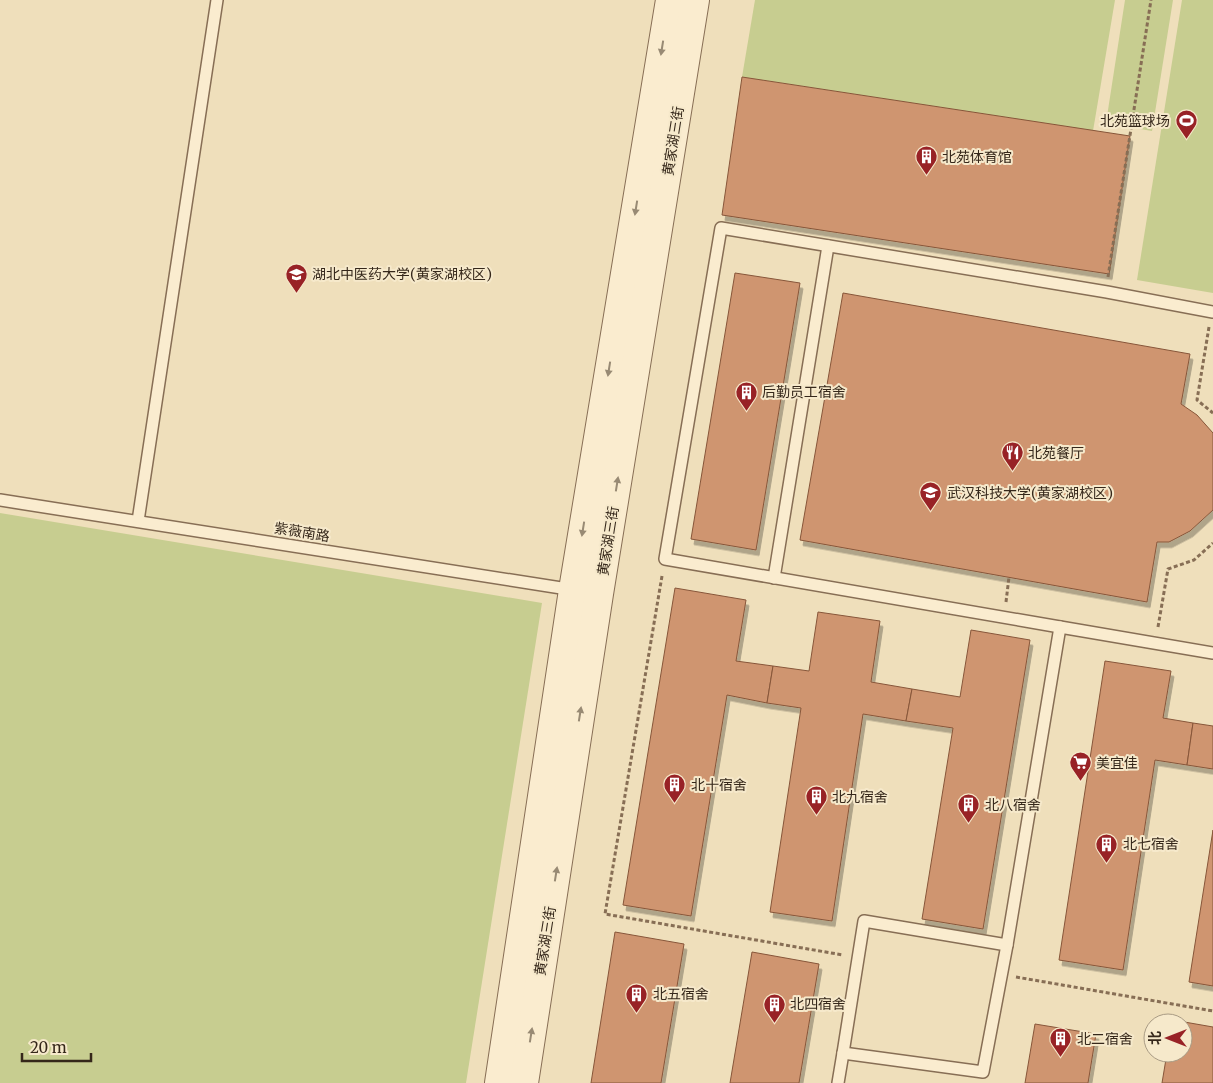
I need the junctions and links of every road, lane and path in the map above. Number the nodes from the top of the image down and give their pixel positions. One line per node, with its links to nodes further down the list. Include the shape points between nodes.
1 (217, 0): 10 (lane)
2 (670, 0): 15 (street, 黄家湖三街, one-way to 15)
3 (695, 0): 15 (street, 黄家湖三街, one-way to 3)
4 (1151, 0): 6 (path)
5 (828, 246): 6 (lane); 12 (lane, via 721,228); 14 (lane)
6 (1107, 292): 7 (lane)
7 (1212, 312): 8 (path, via 1197,400)
8 (1213, 413)
9 (0, 500): 10 (lane, 紫薇南路)
10 (138, 521): 15 (lane, 紫薇南路)
11 (1213, 543): 16 (path, via 1194,560 1168,569)
12 (665, 560): 14 (lane); 21 (path, via 605,914)
13 (1009, 577): 17 (path)
14 (774, 578): 17 (lane)
15 (586, 592): 26 (street, 黄家湖三街); 27 (street, 黄家湖三街, one-way to 15)
16 (1161, 608)
17 (1003, 617): 18 (lane)
18 (1060, 627): 19 (lane); 20 (lane)
19 (1213, 652)
20 (1007, 945): 21 (lane, via 864,921); 22 (lane)
21 (858, 957): 24 (lane)
22 (1002, 975): 23 (path); 25 (lane)
23 (1213, 1011)
24 (843, 1053): 25 (lane); 28 (lane)
25 (982, 1078)
26 (499, 1083)
27 (524, 1083)
28 (838, 1083)

